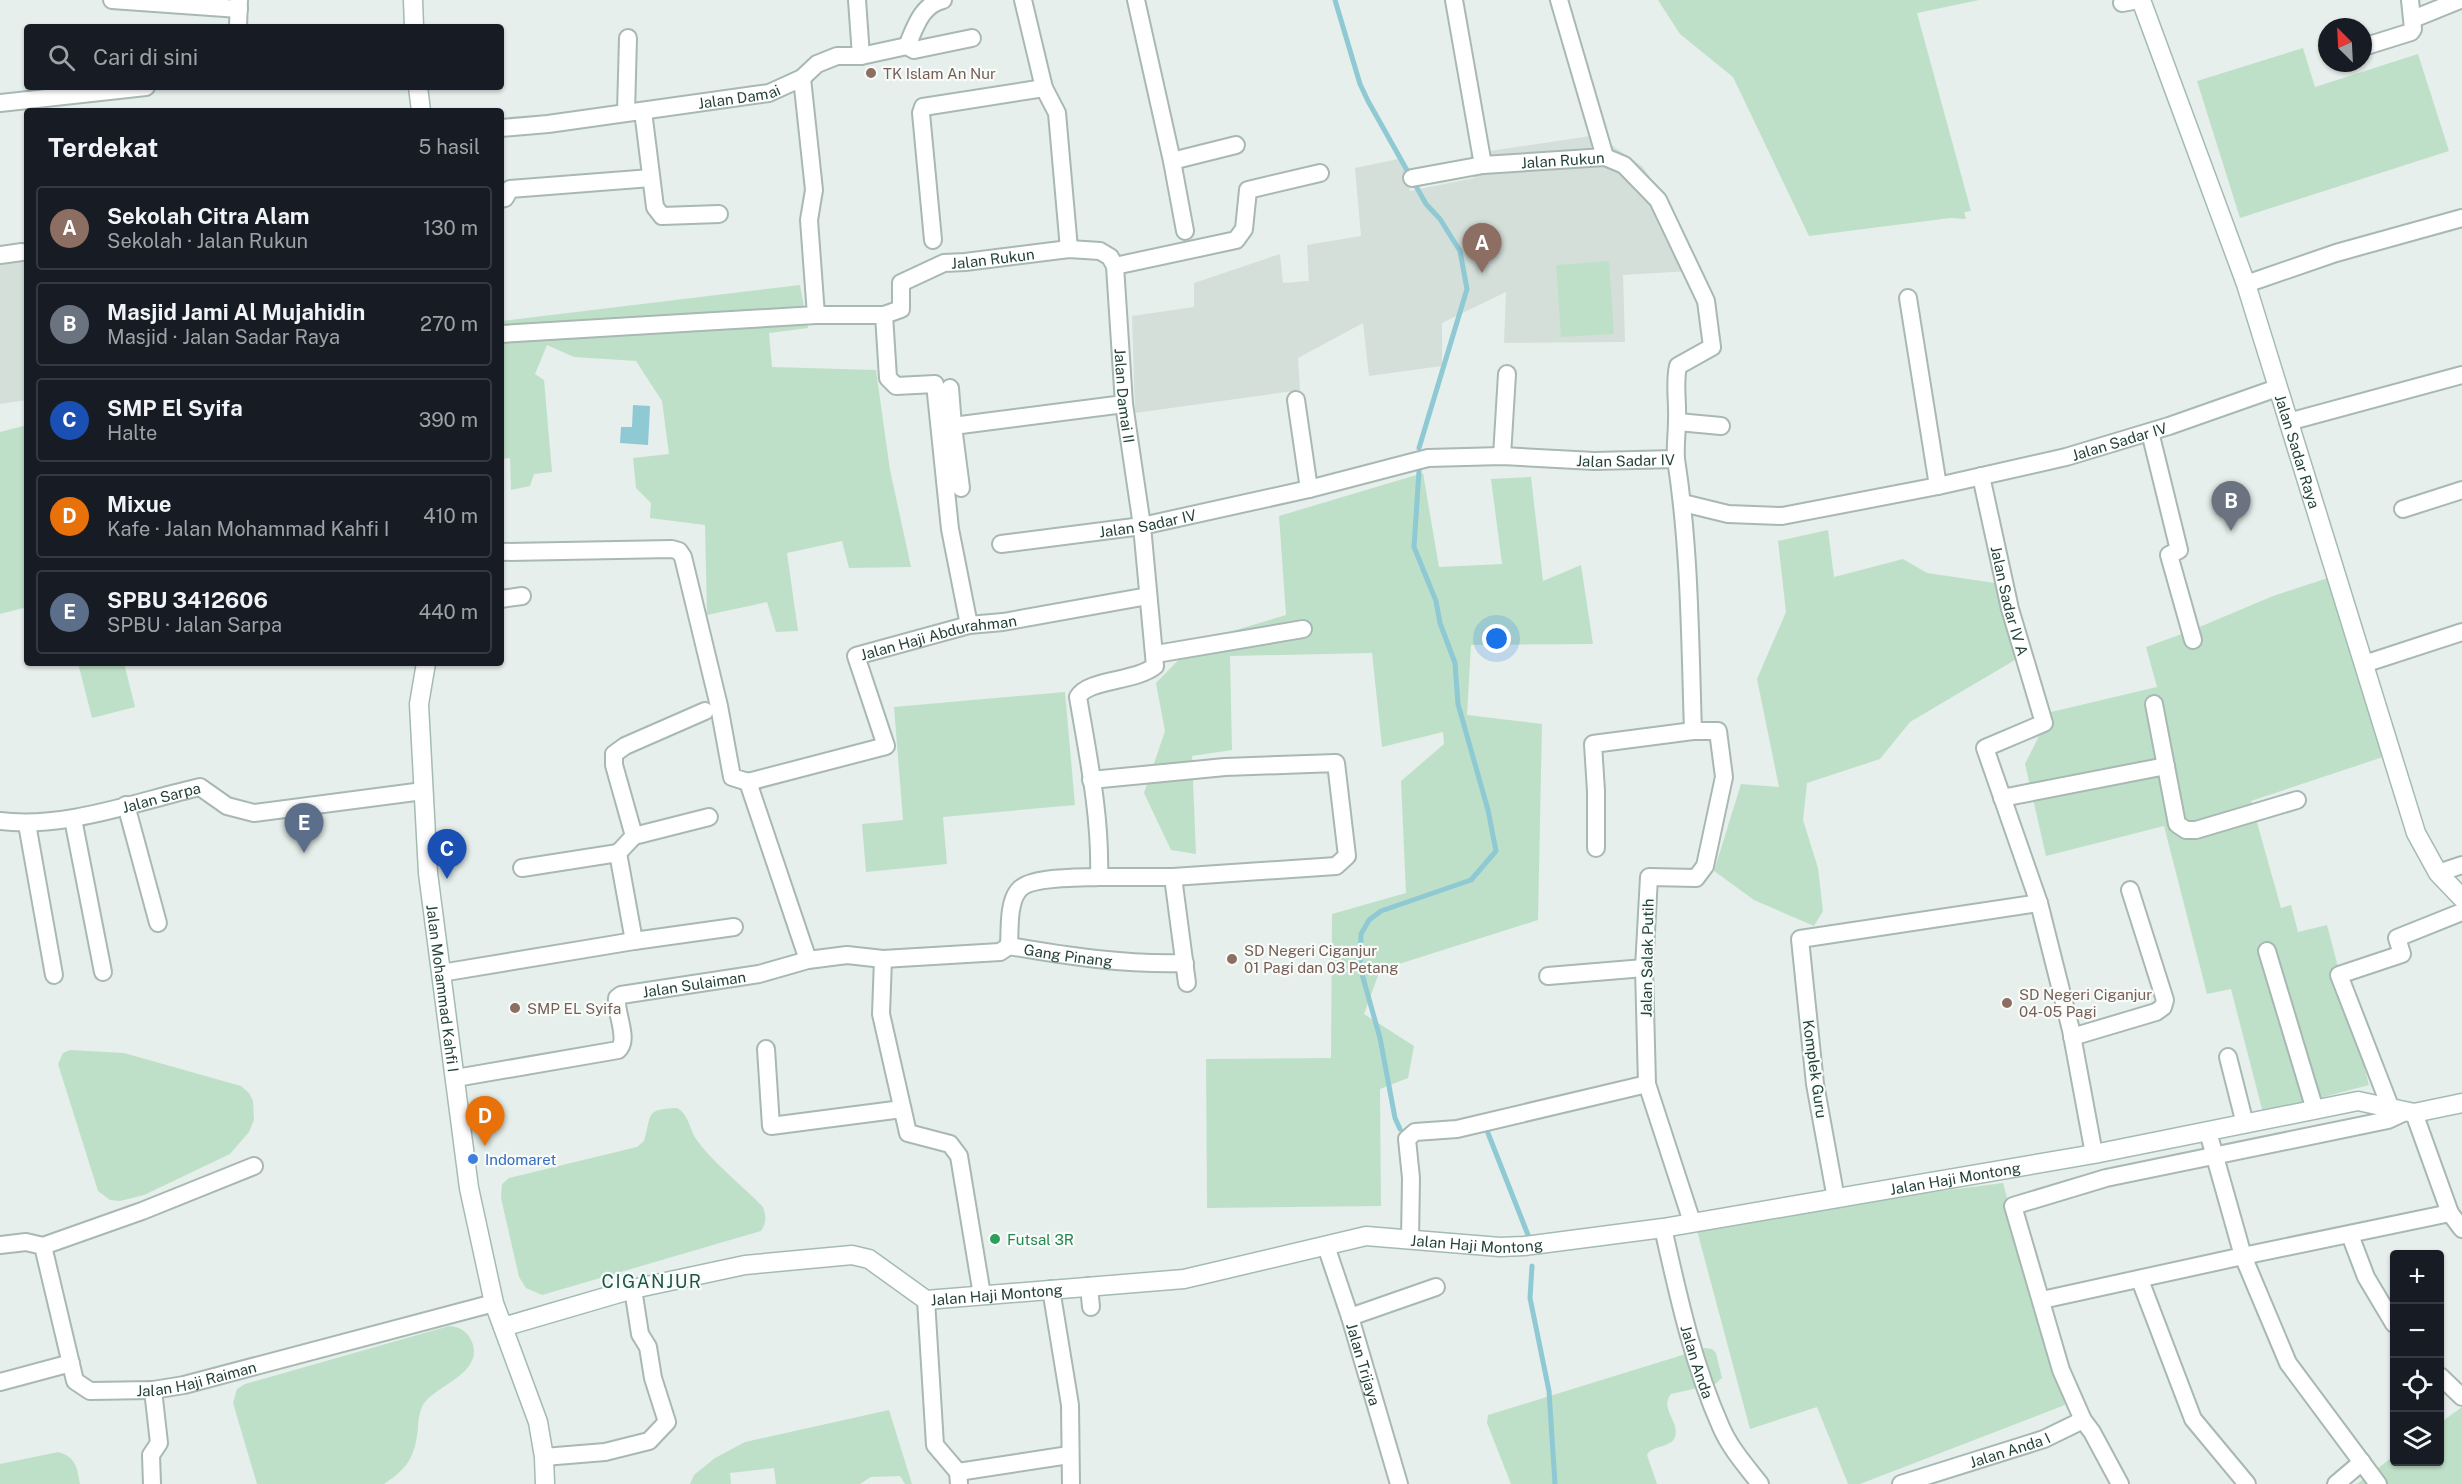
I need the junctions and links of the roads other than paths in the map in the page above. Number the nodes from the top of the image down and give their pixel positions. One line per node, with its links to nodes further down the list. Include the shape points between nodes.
1 (112, 0): 12 (street)
2 (412, 0): 15 (street)
3 (857, 0): 20 (street)
4 (943, 0): 19 (street, via 924,10)
5 (1023, 0): 22 (street)
6 (1136, 0): 31 (street)
7 (1454, 0): 32 (street)
8 (1559, 0): 30 (street)
9 (2410, 0): 13 (street)
10 (2460, 0): 13 (street)
11 (2134, 1): 45 (street, Jalan Sadar Raya)
12 (239, 4): 14 (street)
13 (2413, 19): 18 (street, via 2413,29 2408,34)
14 (238, 24)
15 (414, 24)
16 (628, 38): 27 (street)
17 (972, 38): 19 (street, Jalan Damai, via 914,50)
18 (2372, 44)
19 (907, 46): 20 (street, Jalan Damai)
20 (861, 56): 21 (street, Jalan Damai, via 837,56 817,64)
21 (802, 78): 27 (street, Jalan Damai, via 769,93); 47 (street, via 814,190 809,220)
22 (1044, 88): 40 (street, via 923,107); 41 (street, via 1057,113)
23 (119, 90): 25 (street)
24 (418, 90): 26 (street)
25 (0, 103)
26 (421, 108)
27 (634, 112): 28 (street, Jalan Damai); 34 (street)
28 (504, 128)
29 (1236, 145): 31 (street)
30 (1605, 157): 32 (street, Jalan Rukun); 56 (street, Jalan Rukun, via 1624,165 1658,200 1706,301 1712,347 1678,366)
31 (1173, 161): 39 (street)
32 (1483, 165): 35 (street, Jalan Rukun)
33 (1320, 173): 44 (street, via 1248,190 1244,229 1236,240)
34 (651, 178): 36 (street, via 510,189); 37 (street, via 655,207 662,216)
35 (1412, 178)
36 (504, 198)
37 (719, 214)
38 (2462, 218): 45 (street, via 2336,253)
39 (1185, 231)
40 (933, 240)
41 (1069, 249): 44 (street, Jalan Rukun, via 1100,250); 48 (street, Jalan Rukun, via 944,263 901,283 901,309)
42 (22, 252): 43 (street)
43 (0, 255)
44 (1115, 266): 55 (street, Jalan Damai II)
45 (2246, 284): 53 (street, Jalan Sadar Raya)
46 (1908, 298): 64 (street)
47 (816, 315): 48 (street); 49 (street)
48 (884, 315): 76 (street, via 888,378 896,386 935,384 950,529)
49 (504, 334)
50 (1507, 374): 61 (street)
51 (2462, 375): 57 (street)
52 (950, 388): 58 (street)
53 (2277, 388): 57 (street, Jalan Sadar Raya); 60 (street, Jalan Sadar IV)
54 (1296, 400): 66 (street)
55 (1124, 404): 58 (street); 70 (street, Jalan Damai II)
56 (1678, 422): 59 (street); 62 (street)
57 (2288, 422): 81 (street, Jalan Sadar Raya)
58 (953, 426): 65 (street)
59 (1721, 426)
60 (2150, 432): 63 (street, Jalan Sadar IV, via 2066,457); 79 (street, via 2179,550 2169,555)
61 (1502, 456): 62 (street, Jalan Sadar IV); 66 (street, Jalan Sadar IV, via 1428,458)
62 (1676, 459): 68 (street, Jalan Sadar IV)
63 (1981, 476): 64 (street, Jalan Sadar IV); 90 (street, Jalan Sadar IV A, via 2010,609 2044,723 1984,748)
64 (1938, 486): 68 (street, Jalan Sadar IV, via 1782,516 1728,514)
65 (962, 488)
66 (1309, 489): 70 (street, Jalan Sadar IV)
67 (2462, 490): 69 (street)
68 (1683, 503): 85 (street)
69 (2403, 508)
70 (1142, 526): 71 (street, Jalan Sadar IV); 74 (street)
71 (1000, 544)
72 (504, 552): 88 (street, via 679,551 717,695 732,777)
73 (522, 596): 75 (street)
74 (1148, 596): 76 (street, Jalan Haji Abdurahman); 80 (street)
75 (504, 598)
76 (969, 625): 88 (street, Jalan Haji Abdurahman, via 856,656 886,746)
77 (1303, 629): 80 (street)
78 (2462, 632): 81 (street)
79 (2193, 640)
80 (1156, 654): 87 (street, via 1155,666 1145,674 1082,690 1078,698)
81 (2364, 664): 102 (street, Jalan Sadar Raya, via 2416,834)
82 (425, 666): 89 (street, Jalan Mohammad Kahfi I, via 419,704)
83 (2154, 705): 86 (street)
84 (705, 711): 97 (street, via 614,754)
85 (1692, 732): 98 (street, Jalan Salak Putih, via 1593,744); 117 (street, Jalan Salak Putih, via 1719,731 1724,777 1705,866 1696,878 1649,877)
86 (2166, 766): 90 (street); 91 (street, via 2177,824 2186,830)
87 (1092, 780): 103 (street); 104 (street, Gang Pinang, via 1225,767 1336,764 1347,856 1336,866)
88 (748, 782): 115 (street)
89 (423, 791): 92 (street, Jalan Sarpa, via 254,813 227,806 200,787); 119 (street, Jalan Mohammad Kahfi I, via 429,883)
90 (2002, 798): 107 (street)
91 (2297, 800)
92 (126, 805): 94 (street, Jalan Sarpa); 109 (street)
93 (709, 817): 97 (street)
94 (74, 819): 96 (street, Jalan Sarpa); 118 (street)
95 (0, 821): 96 (street, Jalan Sarpa)
96 (27, 824): 120 (street)
97 (634, 836): 99 (street)
98 (1596, 848)
99 (618, 853): 101 (street); 111 (street)
100 (2462, 866): 102 (street)
101 (522, 868)
102 (2438, 873): 106 (street, Jalan Sadar Raya)
103 (1099, 877): 104 (street, Gang Pinang); 112 (street, Gang Pinang, via 1031,882 1018,890)
104 (1173, 877): 116 (street)
105 (2130, 890): 123 (street, via 2165,1000 2163,1007)
106 (2462, 898)
107 (2039, 903): 123 (street); 137 (street, Komplek Guru, via 1800,939 1815,1084)
108 (2462, 912): 131 (street, via 2397,938 2402,954 2339,975)
109 (158, 923)
110 (734, 927): 111 (street)
111 (634, 941): 119 (street)
112 (1009, 946): 114 (street, via 1000,952); 116 (street, Gang Pinang, via 1114,960)
113 (2267, 951): 130 (street)
114 (883, 959): 115 (street, via 847,956); 129 (street, via 881,1014)
115 (808, 960): 126 (street, Jalan Sulaiman, via 759,974 621,995 616,998 623,1041 618,1050)
116 (1185, 963): 122 (street)
117 (1644, 968): 121 (street); 127 (street, Jalan Salak Putih)
118 (103, 972)
119 (441, 973): 126 (street, Jalan Mohammad Kahfi I)
120 (54, 975)
121 (1548, 976)
122 (1187, 983)
123 (2072, 1037): 134 (street)
124 (766, 1049): 129 (street, via 771,1126)
125 (2228, 1057): 132 (street)
126 (456, 1078): 156 (street, Jalan Mohammad Kahfi I, via 469,1188)
127 (1647, 1084): 139 (street, Jalan Salak Putih); 143 (street, via 1457,1129 1415,1132 1407,1139)
128 (2462, 1102): 131 (street, Jalan Haji Montong)
129 (902, 1109): 153 (street, via 908,1133 950,1144 959,1156)
130 (2315, 1110): 131 (street, Jalan Haji Montong, via 2358,1101); 132 (street, Jalan Haji Montong)
131 (2403, 1112): 135 (street, via 2388,1120); 138 (street)
132 (2245, 1124): 133 (street, Jalan Haji Montong)
133 (2208, 1132): 134 (street, Jalan Haji Montong); 135 (street)
134 (2094, 1154): 137 (street, Jalan Haji Montong)
135 (2216, 1157): 147 (street); 155 (street, via 2106,1178 2013,1206)
136 (254, 1166): 145 (street)
137 (1836, 1198): 139 (street, Jalan Haji Montong)
138 (2450, 1214): 141 (street); 142 (street)
139 (1692, 1222): 140 (street, Jalan Haji Montong)
140 (1663, 1228): 143 (street, Jalan Haji Montong, via 1524,1246); 176 (street, Jalan Anda, via 1685,1322 1721,1428)
141 (2462, 1229)
142 (2350, 1235): 147 (street); 159 (street, via 2366,1276)
143 (1410, 1240): 146 (street, Jalan Haji Montong, via 1366,1236)
144 (0, 1245): 145 (street, via 26,1242)
145 (43, 1246): 161 (street, Jalan Haji Raiman)
146 (1326, 1246): 149 (street, Jalan Haji Montong, via 1184,1280); 158 (street, Jalan Trijaya)
147 (2243, 1256): 148 (street); 169 (street, via 2288,1363)
148 (2140, 1280): 155 (street); 179 (street, via 2193,1419)
149 (1089, 1286): 152 (street, Jalan Haji Montong); 157 (street)
150 (1436, 1287): 158 (street)
151 (633, 1289): 154 (street, Jalan Haji Montong, via 745,1265 852,1255 869,1259); 160 (street, Jalan Haji Montong); 168 (street, via 640,1334 648,1347 667,1422 649,1441 605,1452)
152 (1051, 1289): 153 (street, Jalan Haji Montong); 167 (street, via 1070,1405)
153 (982, 1295): 154 (street, Jalan Haji Montong)
154 (926, 1300): 171 (street, via 935,1444)
155 (2042, 1300): 166 (street, via 2061,1370)
156 (494, 1303): 160 (street, Jalan Mohammad Kahfi I); 164 (street, Jalan Haji Raiman)
157 (1091, 1307)
158 (1350, 1317): 175 (street, Jalan Trijaya)
159 (2390, 1317)
160 (503, 1327): 168 (street, Jalan Mohammad Kahfi I, via 538,1422)
161 (71, 1363): 163 (street); 164 (street, Jalan Haji Raiman, via 75,1380 90,1391)
162 (2444, 1381): 165 (street)
163 (0, 1382)
164 (153, 1390): 172 (street, via 159,1443 151,1455)
165 (2462, 1397)
166 (2083, 1420): 170 (street, Jalan Anda I); 178 (street)
167 (1069, 1455): 171 (street); 174 (street)
168 (544, 1456): 173 (street, Jalan Mohammad Kahfi I)
169 (2362, 1462): 180 (street); 181 (street)
170 (1954, 1477): 177 (street, Jalan Anda I)
171 (959, 1478)
172 (152, 1484)
173 (545, 1484)
174 (1071, 1484)
175 (1399, 1484)
176 (1760, 1484)
177 (1901, 1484)
178 (2120, 1484)
179 (2247, 1484)
180 (2336, 1484)
181 (2378, 1484)

